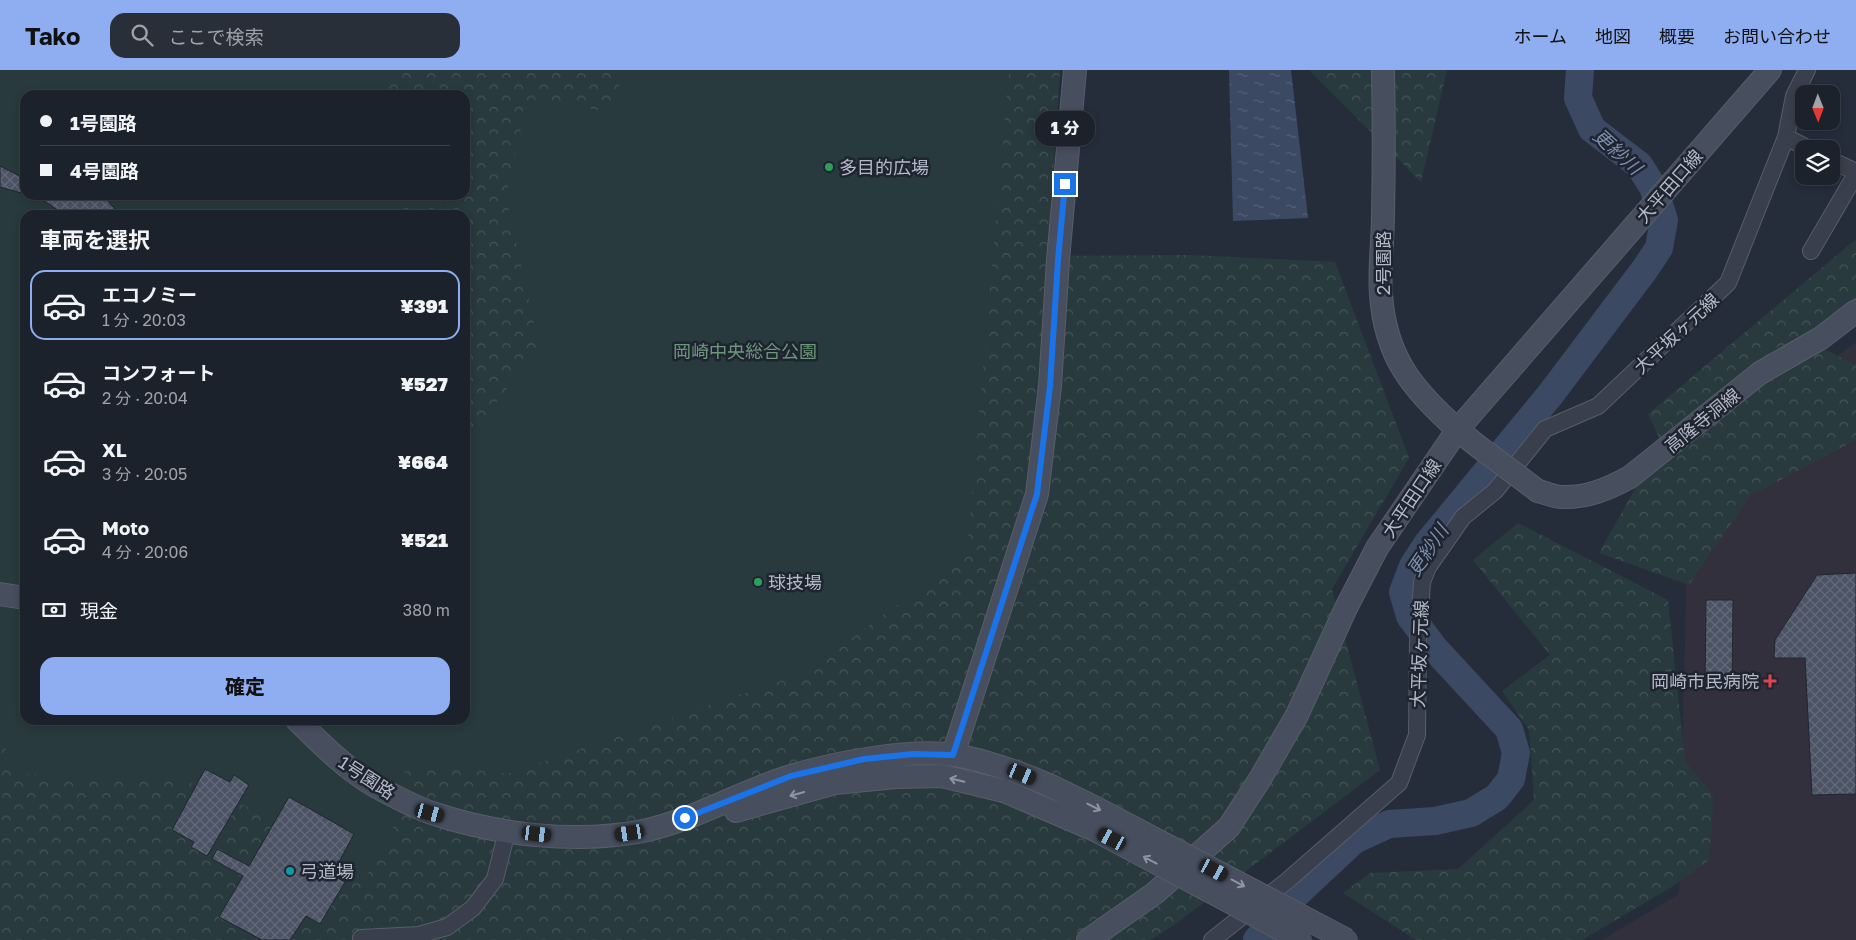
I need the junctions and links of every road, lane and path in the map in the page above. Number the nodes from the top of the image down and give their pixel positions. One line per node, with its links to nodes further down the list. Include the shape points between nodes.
1 (1075, 70): 16 (street, via 1050,386 1037,494)
2 (1383, 70): 11 (street, 2号園路, via 1381,294 1386,326 1400,365 1414,386)
3 (1770, 70): 11 (street, 大平田口線)
4 (1807, 70): 5 (street, 大平坂ヶ元線, via 1794,96)
5 (1786, 137): 6 (street); 21 (street, 大平坂ヶ元線, via 1728,283 1598,406 1545,429 1495,491 1462,517 1428,567 1422,582 1418,642 1417,735 1399,783 1287,881)
6 (1795, 142)
7 (1840, 165): 8 (street)
8 (1856, 173): 9 (street)
9 (1810, 251)
10 (1856, 311): 12 (street, 高隆寺洞線, via 1821,338 1760,373 1630,477 1606,490 1586,495 1560,497)
11 (1458, 429): 12 (street, 2号園路, bridge); 20 (street, 大平田口線, via 1377,548 1297,715 1229,827 1155,893)
12 (1538, 491)
13 (0, 594): 14 (street)
14 (20, 597)
15 (302, 725): 18 (street, 1号園路, via 332,754 376,786 430,813)
16 (953, 755): 17 (street, 1号園路, via 913,754 864,759 791,776); 23 (street, 1号園路, one-way to 23, bridge, via 1007,768 1051,786)
17 (685, 818): 18 (street, 1号園路, via 645,830 601,837); 22 (street, one-way to 17, bridge, via 1095,830 1004,791 942,776 896,776 835,783 741,810)
18 (507, 831): 19 (street, via 495,879 473,908 447,927 419,935)
19 (361, 938)
20 (1088, 940)
21 (1212, 940)
22 (1301, 940)
23 (1347, 940)

